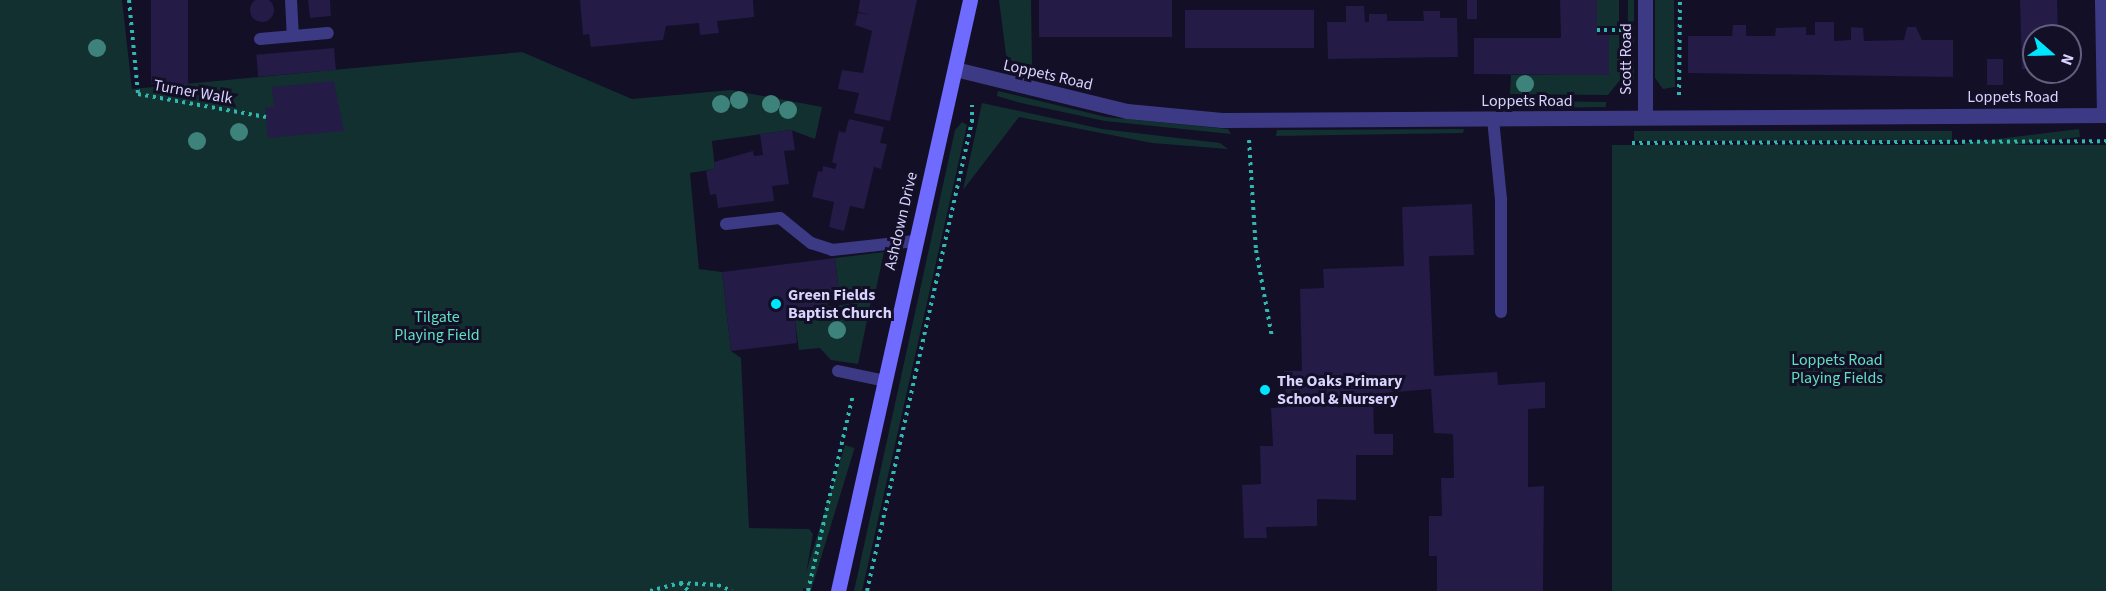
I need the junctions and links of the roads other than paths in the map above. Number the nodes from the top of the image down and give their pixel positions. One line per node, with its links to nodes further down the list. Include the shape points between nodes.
1 (291, 0): 6 (lane)
2 (970, 0): 8 (street, Ashdown Drive)
3 (1645, 0): 10 (street, Scott Road)
4 (2102, 0): 9 (street)
5 (328, 33): 6 (lane)
6 (293, 36): 7 (lane)
7 (260, 39)
8 (955, 69): 11 (street, Loppets Road, via 1127,111 1175,117); 13 (street, Ashdown Drive)
9 (2105, 115): 10 (street, Loppets Road)
10 (1645, 117): 11 (street, Loppets Road)
11 (1493, 119): 14 (lane, via 1501,200)
12 (726, 224): 13 (lane, via 780,218 811,243 832,250)
13 (915, 241): 16 (street, Ashdown Drive)
14 (1501, 312)
15 (838, 371): 16 (lane)
16 (885, 381): 17 (street, Ashdown Drive)
17 (838, 591)

